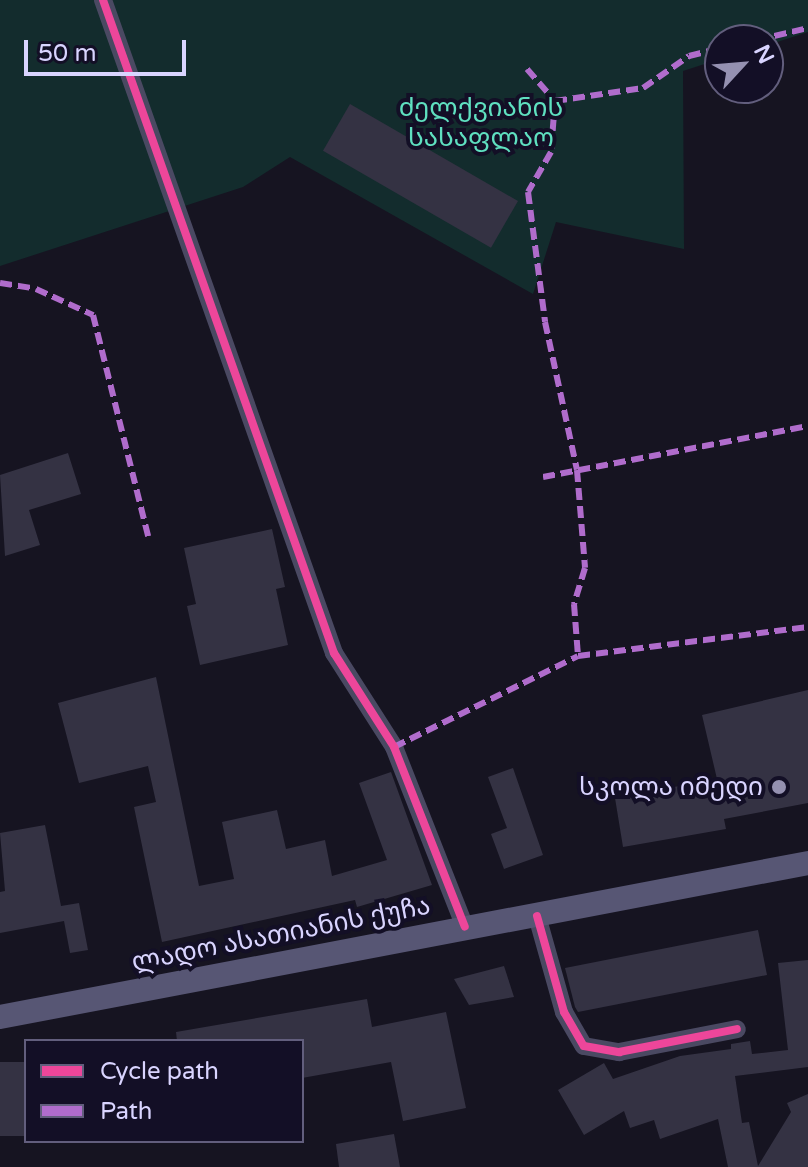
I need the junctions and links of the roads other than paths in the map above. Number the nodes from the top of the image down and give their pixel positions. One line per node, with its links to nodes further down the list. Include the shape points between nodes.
1 (103, 0): 4 (street, via 334,653 394,747)
2 (808, 863): 3 (main road, ლადო ასათიანის ქუჩა)
3 (537, 916): 4 (main road, ლადო ასათიანის ქუჩა); 6 (street, via 564,1012 584,1046 619,1052)
4 (465, 927): 5 (main road, ლადო ასათიანის ქუჩა)
5 (0, 1017)
6 (737, 1029)

